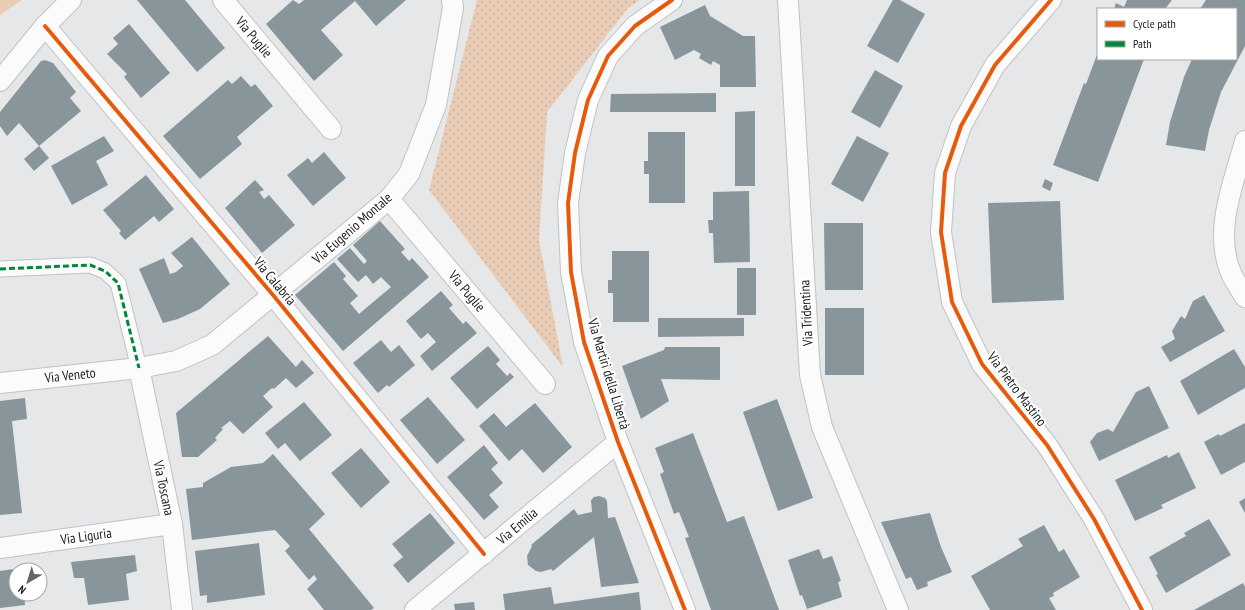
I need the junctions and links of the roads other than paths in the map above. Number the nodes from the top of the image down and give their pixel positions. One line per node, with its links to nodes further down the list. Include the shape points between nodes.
1 (71, 0): 7 (street)
2 (223, 0): 9 (street, Via Puglie)
3 (452, 0): 11 (street, Via Eugenio Montale, via 453,8 436,105 409,174)
4 (672, 0): 19 (street, Via Martiri della Libertà, via 635,26 608,56 588,100 575,153 568,204 570,272 584,342)
5 (788, 0): 26 (street, Via Tridentina, via 810,375 822,428)
6 (1051, 0): 27 (street, Via Pietro Mastino, via 995,65 961,126 945,173 941,232 952,302 982,364 1047,445 1094,519)
7 (45, 26): 8 (street); 14 (street, Via Calabria)
8 (0, 81)
9 (331, 129)
10 (1245, 141): 12 (street)
11 (389, 199): 14 (street, Via Eugenio Montale); 18 (street, Via Puglie)
12 (1238, 199): 15 (street, via 1223,236 1231,272)
13 (0, 269): 16 (street, via 90,265 105,271 118,283)
14 (274, 295): 16 (street, Via Eugenio Montale, via 212,345 176,361); 22 (street, Via Calabria)
15 (1245, 298)
16 (139, 368): 17 (street, Via Veneto); 20 (street, Via Toscana)
17 (0, 383)
18 (545, 384)
19 (618, 442): 22 (street, Via Emilia); 25 (street, Via Martiri della Libertà)
20 (172, 524): 21 (street, Via Liguria); 23 (street, Via Toscana)
21 (0, 548)
22 (484, 554): 24 (street, Via Emilia)
23 (182, 610)
24 (415, 610)
25 (685, 610)
26 (898, 610)
27 (1142, 610)

